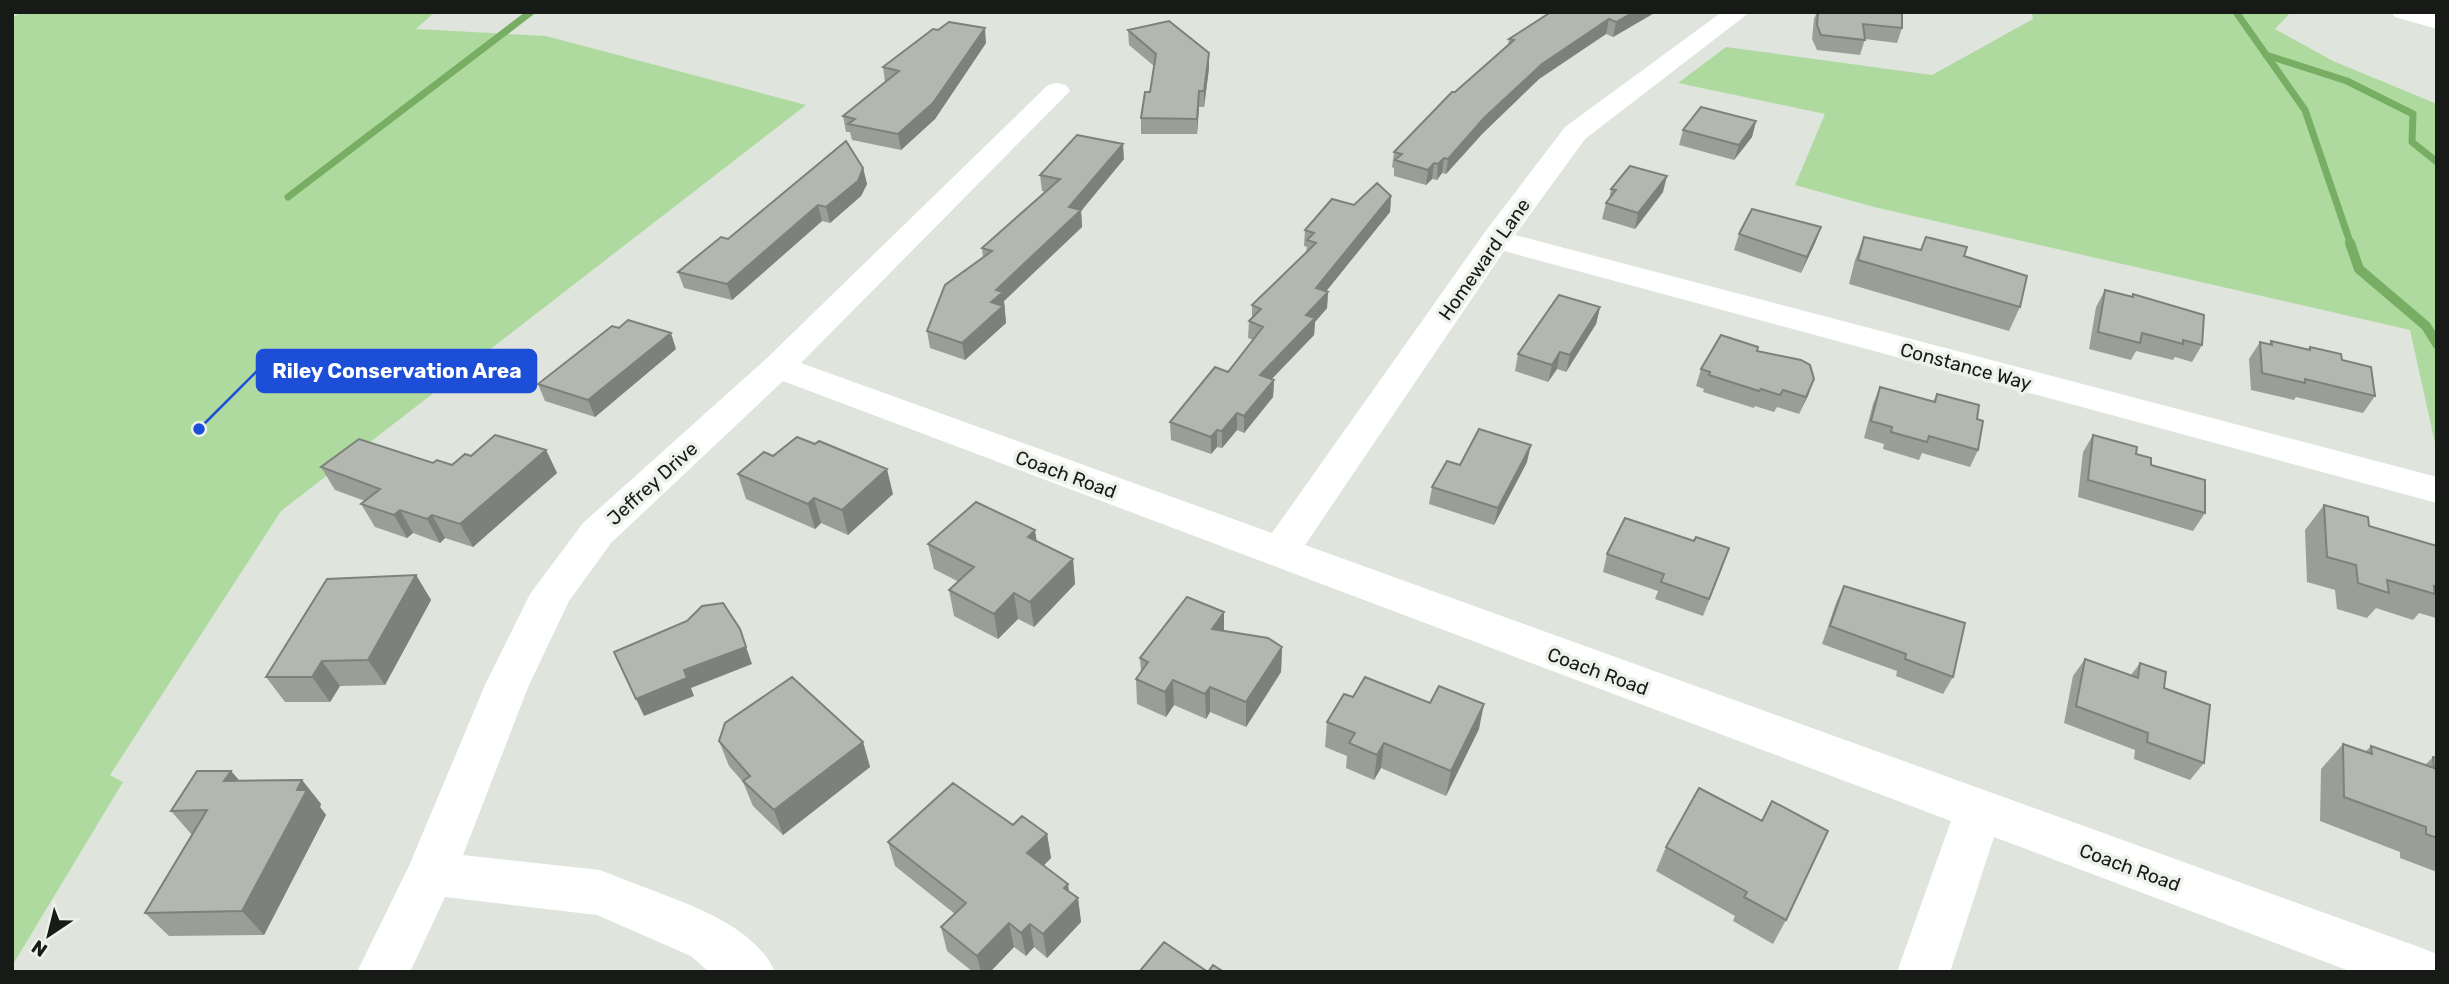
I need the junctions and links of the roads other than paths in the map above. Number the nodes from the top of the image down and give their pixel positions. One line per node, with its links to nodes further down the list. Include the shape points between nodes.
1 (1738, 12): 5 (street, Homeward Lane, via 1575,133)
2 (2403, 12): 3 (street)
3 (2437, 22)
4 (1057, 91): 6 (street, Jeffrey Drive)
5 (1496, 239): 7 (street, Constance Way); 8 (street, Homeward Lane)
6 (778, 367): 8 (street, Coach Road); 10 (street, Jeffrey Drive, via 597,533 551,594 507,685)
7 (2437, 490)
8 (1279, 553): 9 (street, Coach Road)
9 (1978, 811): 13 (street); 14 (street, Coach Road)
10 (431, 873): 11 (street, Jeffrey Drive); 12 (street, via 600,893 709,939)
11 (383, 972)
12 (750, 972)
13 (1923, 972)
14 (2419, 972)

